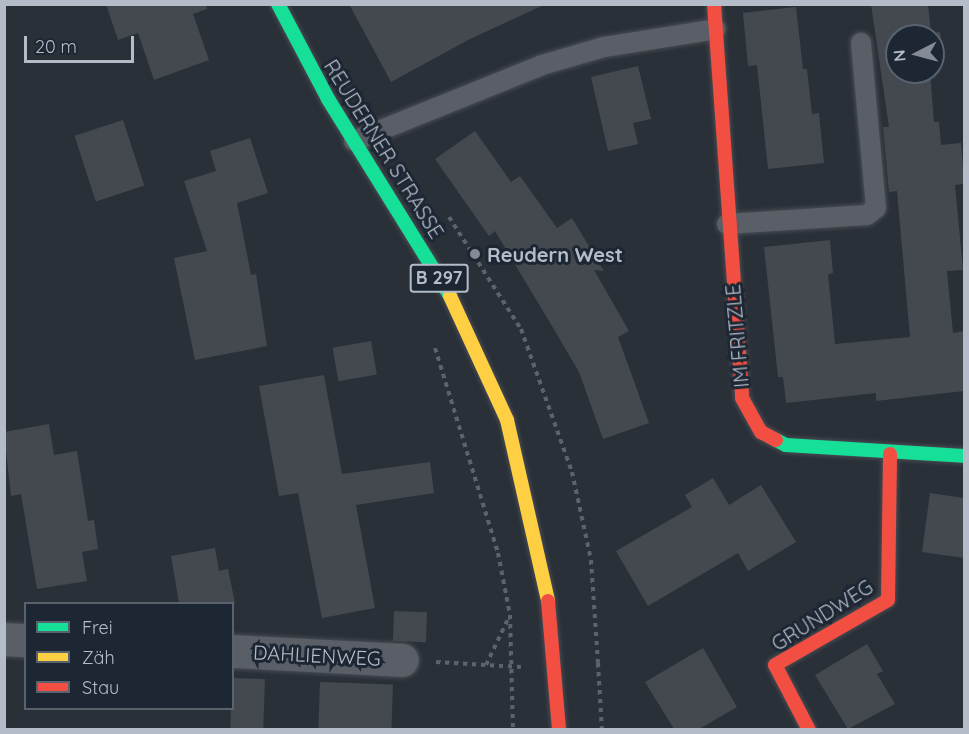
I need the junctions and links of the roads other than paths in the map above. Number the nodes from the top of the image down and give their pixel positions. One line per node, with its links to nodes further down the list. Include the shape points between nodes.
1 (278, 4): 5 (street, REUDERNER STRASSE / B 297)
2 (714, 4): 3 (street, IM FRITZLE)
3 (716, 28): 5 (lane, via 604,47 542,65); 6 (street, IM FRITZLE)
4 (861, 43): 6 (lane, via 876,208 867,215)
5 (354, 141): 13 (street, REUDERNER STRASSE / B 297, via 420,242 468,328 507,420 545,578)
6 (727, 224): 7 (street, IM FRITZLE, via 742,398 761,432 786,445)
7 (890, 454): 8 (street, IM FRITZLE); 14 (street, GRUNDWEG, via 888,600 775,665)
8 (964, 456)
9 (4, 639): 10 (street)
10 (24, 640)
11 (234, 651): 12 (street, DAHLIENWEG)
12 (402, 660)
13 (560, 729)
14 (809, 729)

